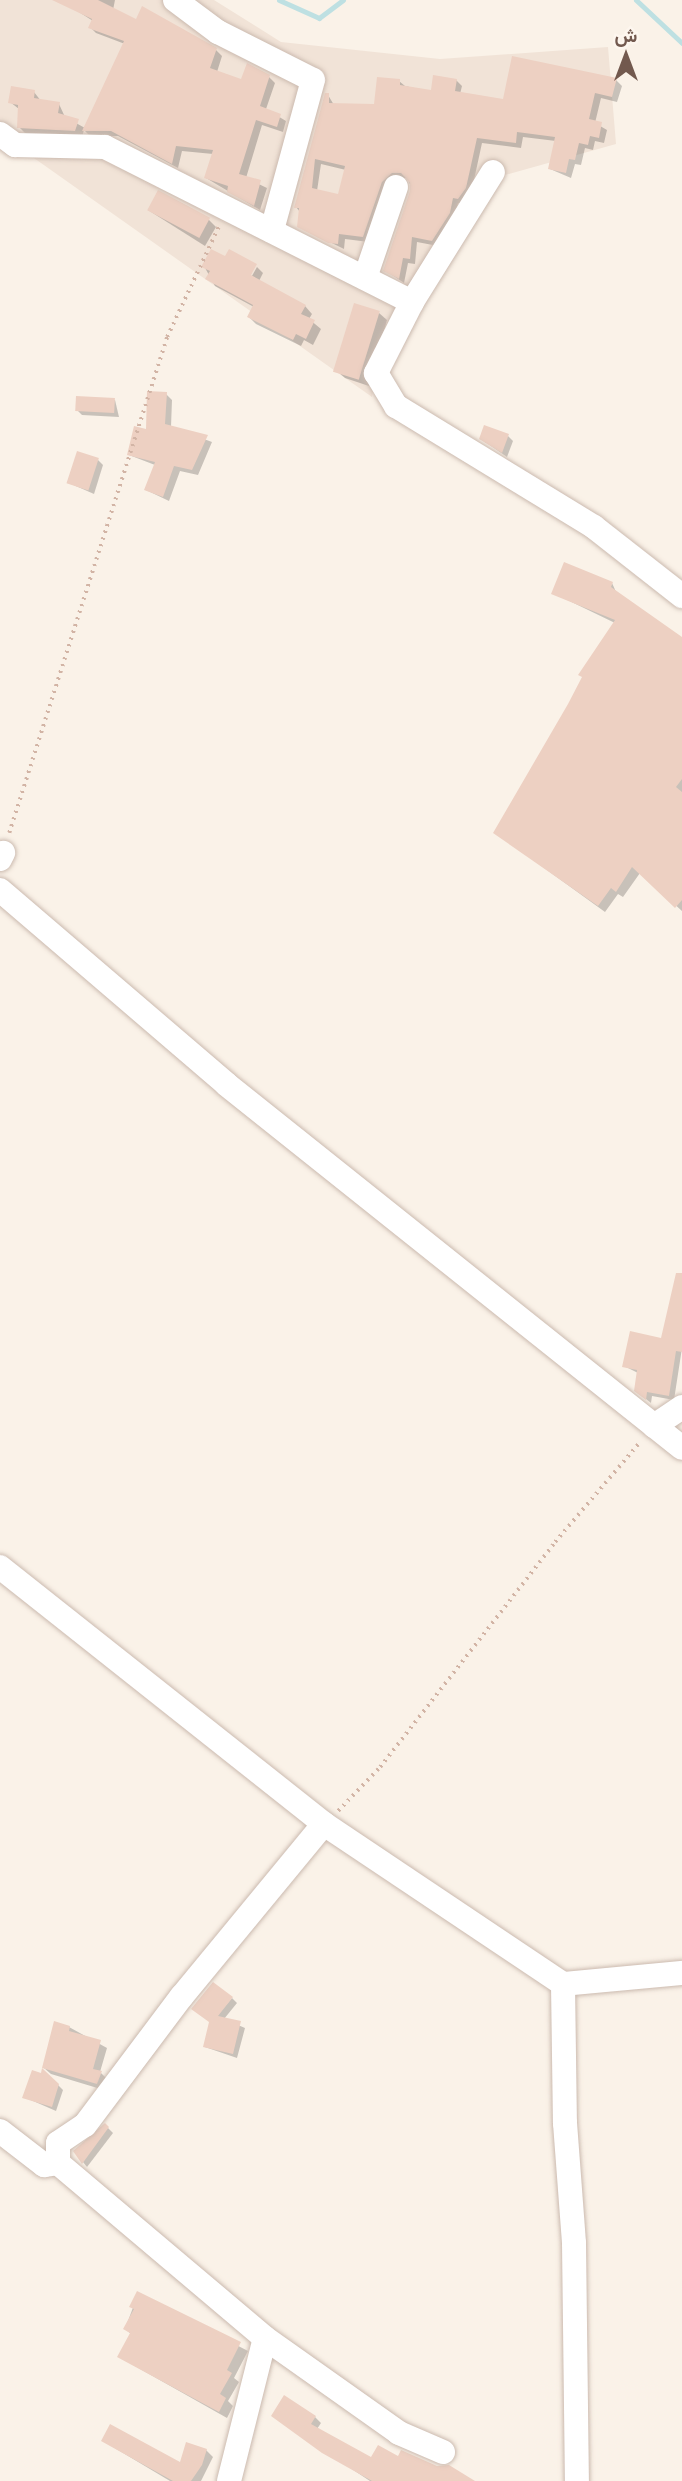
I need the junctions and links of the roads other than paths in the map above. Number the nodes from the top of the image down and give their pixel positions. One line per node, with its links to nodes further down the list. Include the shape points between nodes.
1 (175, 0): 5 (street, via 218,32 313,80)
2 (0, 134): 5 (street, via 15,145 106,147)
3 (493, 172): 7 (street)
4 (396, 187): 6 (street)
5 (272, 230): 6 (street)
6 (365, 278): 7 (street)
7 (412, 302): 8 (street, via 376,373 396,406 594,527)
8 (682, 596)
9 (0, 890): 11 (street, via 226,1084)
10 (682, 1407): 11 (street)
11 (654, 1426): 12 (street)
12 (682, 1448)
13 (0, 1567): 14 (street)
14 (324, 1824): 16 (street); 18 (street, via 182,1996 93,2115)
15 (682, 1973): 16 (street)
16 (562, 1984): 22 (street, via 574,2243)
17 (0, 2132): 18 (street)
18 (53, 2157): 19 (street)
19 (265, 2338): 20 (street, via 399,2434); 21 (street)
20 (443, 2452)
21 (229, 2481)
22 (577, 2481)

